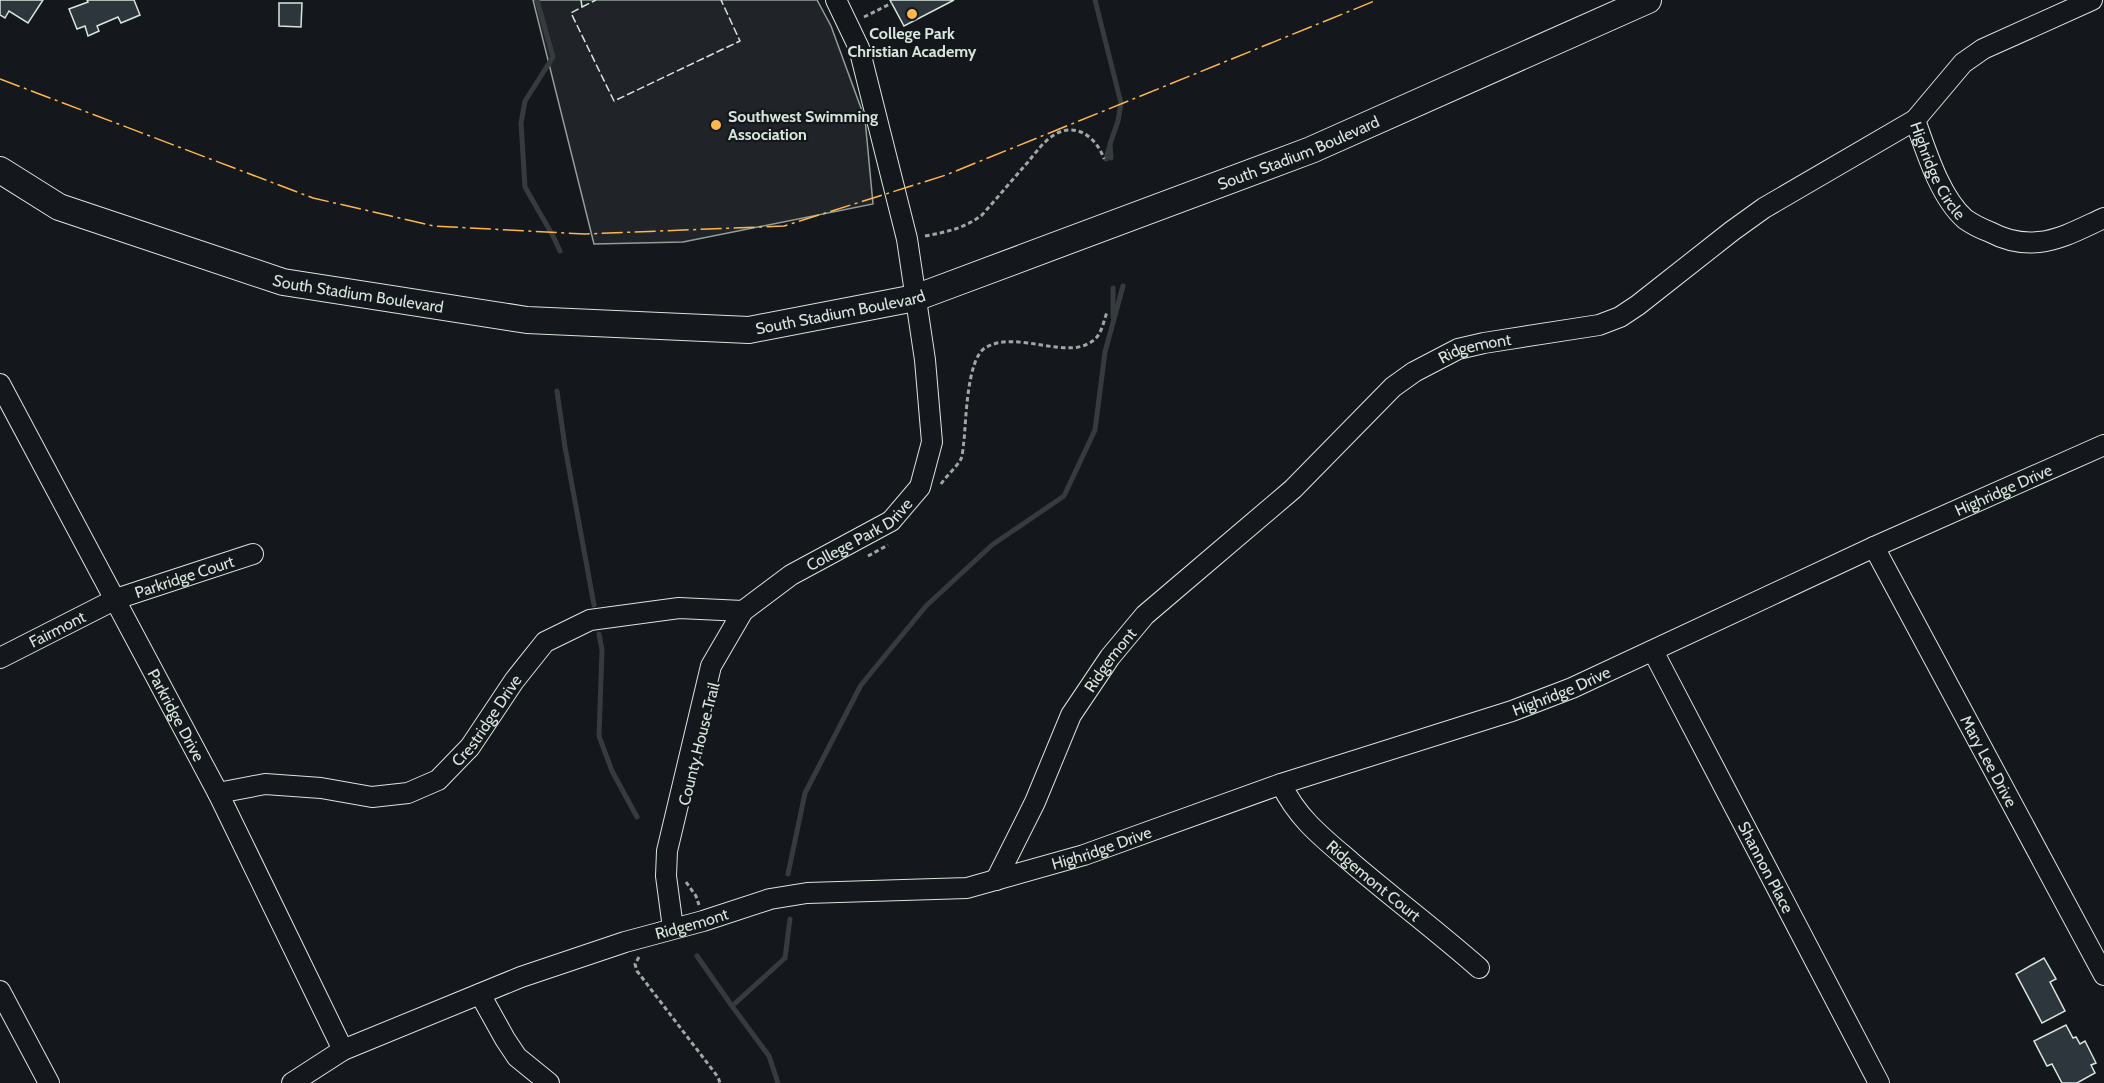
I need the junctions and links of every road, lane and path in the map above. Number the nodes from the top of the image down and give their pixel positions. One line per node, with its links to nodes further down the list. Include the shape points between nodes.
1 (836, 0): 10 (street, College Park Drive, via 859,48)
2 (1648, 0): 11 (main road, South Stadium Boulevard, via 1311,150)
3 (2092, 0): 6 (street, Highridge Circle, via 1983,49 1963,63)
4 (892, 3): 5 (path)
5 (864, 16)
6 (1914, 120): 9 (street, Highridge Circle, via 1947,196 1965,219 1987,231 2007,241 2039,242); 27 (street, Ridgemont, via 1764,208 1620,317 1599,325 1458,350 1393,387 1293,489 1145,615 1110,657 1071,715 1035,802)
7 (1104, 159): 10 (path, via 1100,147 1090,137 1065,129 1046,141 971,223 945,233)
8 (0, 170): 11 (main road, South Stadium Boulevard, via 59,207 283,282 527,320 749,330)
9 (2104, 218)
10 (908, 239): 11 (street, College Park Drive)
11 (915, 298): 21 (street, College Park Drive, via 932,442 920,487 891,521 791,575)
12 (1107, 312): 15 (path, via 1097,337 1087,344 1072,348 1004,340 977,355 962,458)
13 (0, 384): 20 (street, Parkridge Drive)
14 (2104, 445): 17 (street, Highridge Drive)
15 (937, 492)
16 (894, 540): 19 (path)
17 (1874, 547): 22 (street, Highridge Drive); 32 (street, Mary Lee Drive)
18 (253, 554): 20 (street, Parkridge Court)
19 (867, 557)
20 (116, 599): 23 (street, Fairmont); 25 (street, Parkridge Drive)
21 (742, 611): 25 (street, Crestridge Drive, via 679,608 590,620 545,642 470,747 438,780 408,794 372,797 265,784); 29 (street, College Park Drive, via 711,666 667,851)
22 (1653, 651): 24 (street, Highridge Drive, via 1512,711); 40 (street, Shannon Place)
23 (0, 658)
24 (1281, 784): 27 (street, Highridge Drive, via 1084,855); 31 (street, Ridgemont Court, via 1291,804 1309,825)
25 (218, 793): 35 (street, Parkridge Drive)
26 (685, 873): 28 (path, via 685,881)
27 (996, 880): 29 (street, Ridgemont, via 967,888 807,893 770,899)
28 (696, 896)
29 (673, 928): 34 (street, Ridgemont)
30 (642, 953): 39 (path, via 635,964 637,971)
31 (1479, 968)
32 (2104, 975)
33 (0, 990): 36 (street)
34 (480, 994): 35 (street, Ridgemont); 38 (street, via 517,1057)
35 (343, 1050): 37 (street, Ridgemont)
36 (49, 1083)
37 (292, 1083)
38 (549, 1083)
39 (720, 1083)
40 (1880, 1083)

